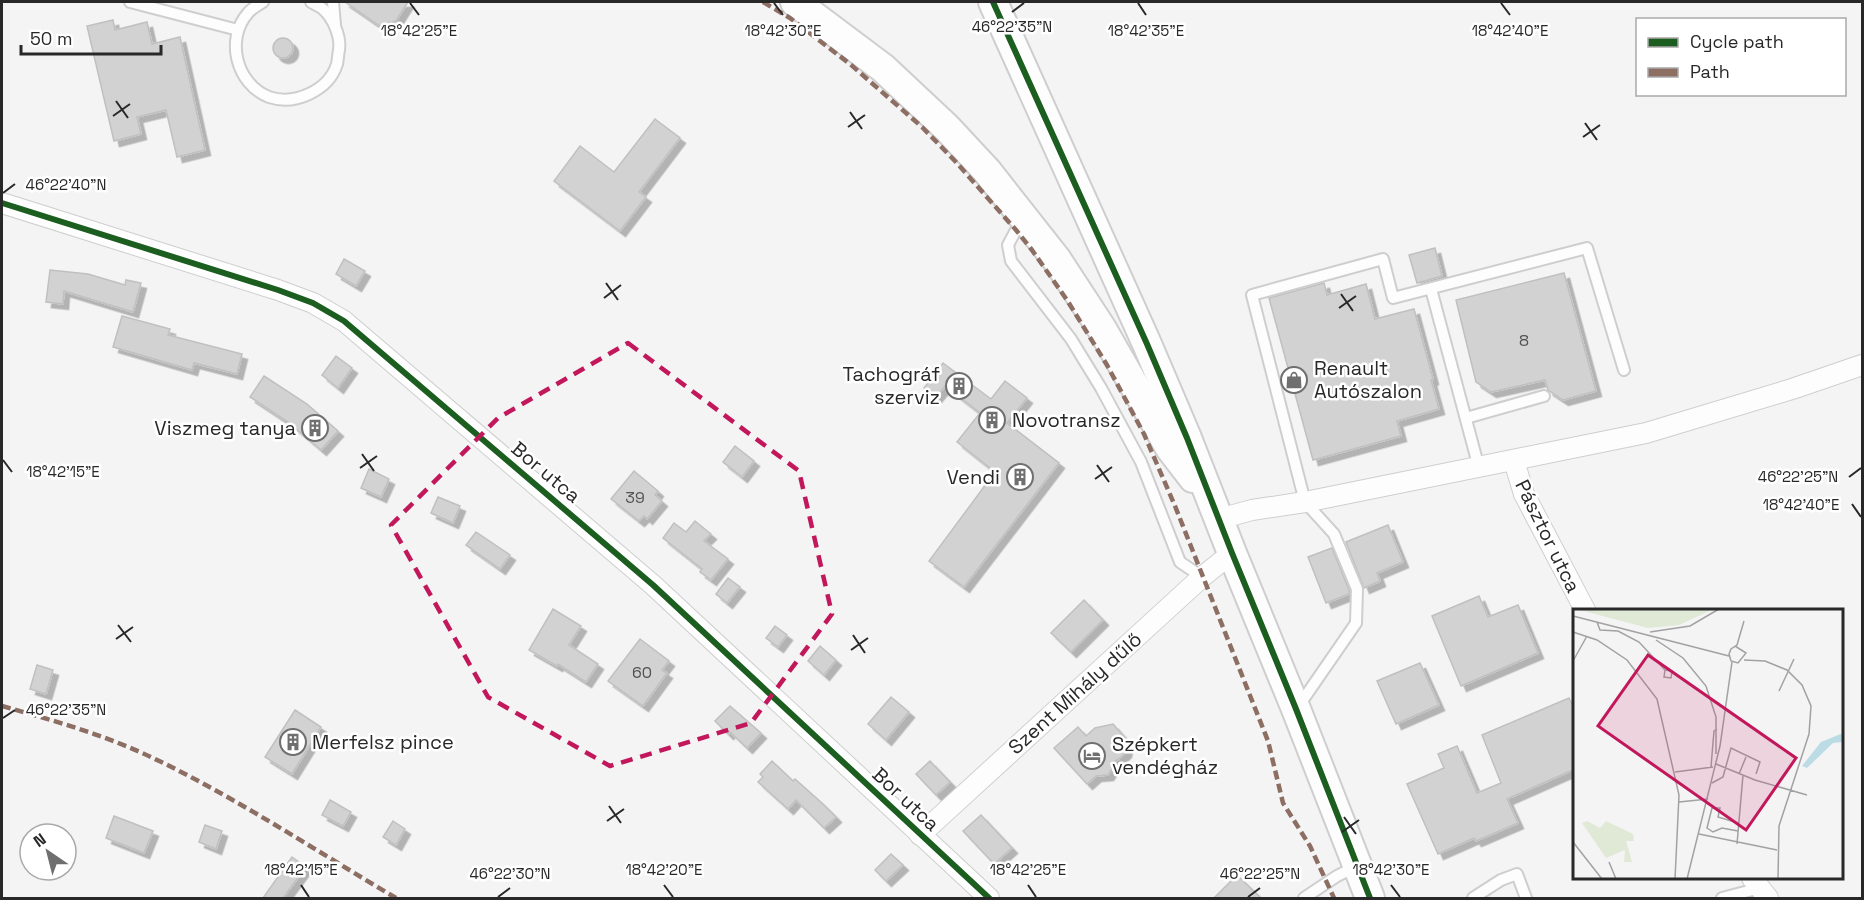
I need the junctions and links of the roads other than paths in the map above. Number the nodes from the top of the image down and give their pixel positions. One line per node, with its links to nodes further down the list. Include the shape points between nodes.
1 (130, 2): 8 (lane)
2 (263, 2): 8 (lane, via 248,12)
3 (311, 2): 7 (lane, via 322,8)
4 (333, 2): 7 (lane)
5 (795, 2): 10 (street, via 883,68 931,113 987,171)
6 (993, 2): 19 (street, via 1147,344)
7 (335, 25): 8 (lane, via 337,65 326,82 310,95 290,100 270,97 252,87 240,70 235,50)
8 (238, 30)
9 (2, 203): 24 (street, Bor utca, via 278,290 313,303 344,321 653,585)
10 (1025, 218): 19 (street, via 1102,329 1170,448); 21 (lane, via 1008,245 1011,261 1071,339 1101,388 1141,462 1180,562)
11 (1431, 289): 13 (lane, via 1587,248); 15 (lane); 18 (lane, via 1393,298 1383,259 1252,295)
12 (1863, 365): 16 (street, via 1646,433)
13 (1624, 370)
14 (1544, 396): 15 (lane)
15 (1466, 418): 17 (lane)
16 (1514, 460): 17 (street); 22 (street, Pásztor utca, via 1524,494)
17 (1479, 468): 18 (street)
18 (1305, 502): 19 (street); 23 (lane, via 1334,534 1357,589 1356,623)
19 (1216, 511): 20 (street)
20 (1232, 553): 21 (street, Szent Mihály dűlő); 23 (street)
21 (1202, 577): 24 (street, Szent Mihály dűlő)
22 (1584, 609)
23 (1296, 709): 25 (street)
24 (920, 835): 27 (street, Bor utca)
25 (1357, 866): 28 (lane); 29 (street)
26 (1760, 888): 32 (lane)
27 (989, 898)
28 (1304, 898)
29 (1370, 898)
30 (1473, 898): 31 (lane, via 1517,874)
31 (1526, 898)
32 (1722, 898)

